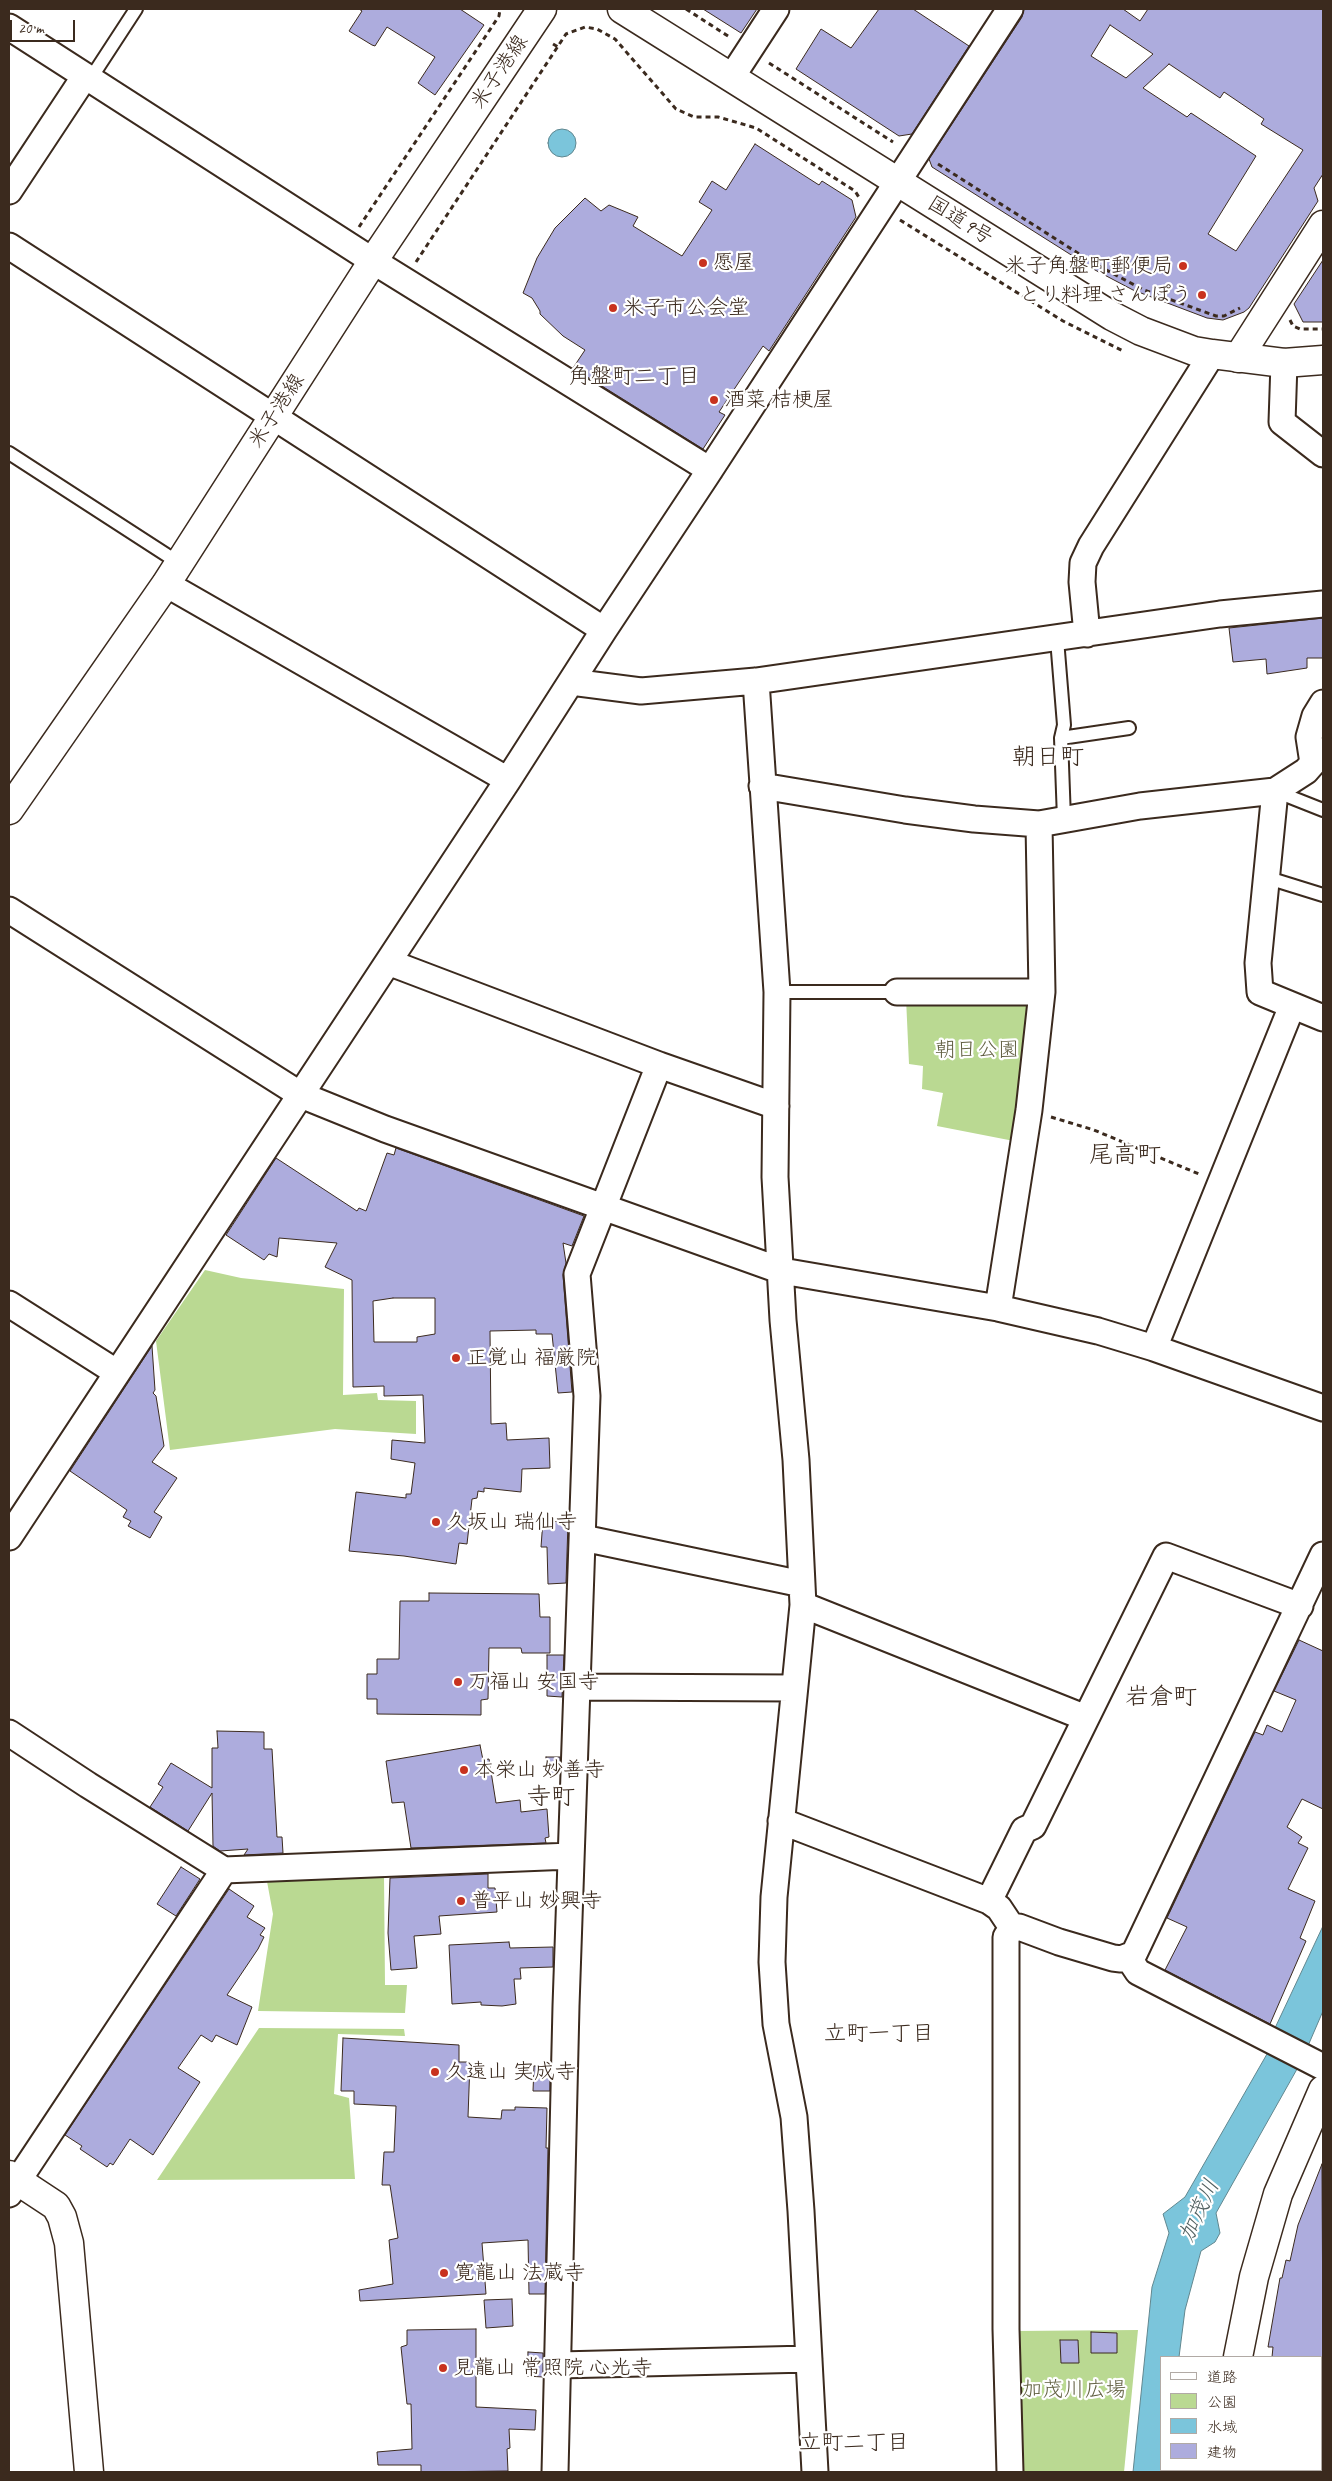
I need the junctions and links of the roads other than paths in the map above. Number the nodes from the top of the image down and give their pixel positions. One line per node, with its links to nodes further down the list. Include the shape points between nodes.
1 (136, 9): 7 (lane)
2 (542, 9): 13 (main road, 米子港線)
3 (776, 9): 8 (street)
4 (1010, 9): 9 (street)
5 (613, 17): 8 (main road, 国道9号)
6 (9, 27): 7 (street)
7 (88, 77): 10 (street); 13 (street)
8 (731, 78): 9 (main road, 国道9号)
9 (897, 182): 14 (main road, 国道9号, via 1112,316 1194,351); 20 (street)
10 (9, 191)
11 (1323, 225): 14 (main road)
12 (9, 246): 17 (street)
13 (373, 261): 17 (main road, 米子港線); 20 (street)
14 (1225, 356): 16 (main road, 国道9号); 24 (street, via 1091,546 1083,563 1082,582)
15 (1323, 360): 16 (main road, 国道9号)
16 (1284, 363): 19 (street, via 1282,422)
17 (274, 415): 21 (main road, 米子港線); 23 (street)
18 (9, 453): 21 (lane)
19 (1323, 454)
20 (710, 470): 23 (street)
21 (172, 574): 32 (street); 35 (main road, 米子港線)
22 (1323, 604): 24 (street, via 1220,614)
23 (604, 630): 27 (street)
24 (1087, 634): 25 (street)
25 (1057, 639): 26 (street); 30 (lane, via 1064,725)
26 (756, 681): 27 (street, via 641,691); 33 (street)
27 (571, 682): 32 (street)
28 (1323, 703): 31 (street, via 1309,737)
29 (1129, 728): 30 (lane)
30 (1061, 738): 37 (lane)
31 (1318, 764): 34 (street)
32 (508, 780): 42 (street)
33 (762, 786): 38 (street, via 914,812); 43 (street)
34 (1275, 791): 36 (lane); 37 (street); 39 (street)
35 (9, 810)
36 (1323, 810)
37 (1064, 818): 38 (street)
38 (1038, 824): 45 (street)
39 (1265, 877): 40 (lane); 46 (street, via 1258,963 1260,992)
40 (1323, 895)
41 (9, 910): 49 (street)
42 (388, 962): 48 (street); 49 (street)
43 (776, 992): 44 (lane); 50 (street)
44 (897, 992): 45 (street)
45 (1042, 992): 54 (street, via 1029,1110)
46 (1292, 1006): 47 (street); 55 (street)
47 (1323, 1018)
48 (659, 1065): 50 (street); 51 (street)
49 (301, 1095): 51 (street, via 385,1129); 56 (street)
50 (776, 1106): 52 (street, via 775,1177)
51 (603, 1206): 52 (street); 59 (street, via 577,1274 587,1396)
52 (782, 1271): 54 (street); 61 (street)
53 (9, 1304): 56 (street)
54 (998, 1308): 55 (street, via 1098,1330)
55 (1154, 1348): 57 (street)
56 (116, 1372): 58 (street)
57 (1323, 1408)
58 (9, 1537)
59 (583, 1538): 61 (street); 63 (street)
60 (1323, 1555): 62 (street)
61 (802, 1594): 64 (street); 65 (street)
62 (1300, 1606): 65 (street, via 1166,1556); 72 (street, via 1138,1948)
63 (578, 1687): 64 (street); 68 (street)
64 (794, 1688): 67 (street)
65 (1086, 1718): 70 (street, via 1033,1826 1024,1830)
66 (9, 1733): 69 (street)
67 (781, 1821): 70 (street); 77 (street, via 772,1962 776,2024 794,2117)
68 (571, 1856): 69 (street); 78 (street)
69 (224, 1870): 75 (street)
70 (989, 1902): 71 (street, via 999,1908)
71 (1013, 1929): 72 (street, via 1024,1928 1113,1958); 82 (street, via 1005,1942 1006,2329)
72 (1128, 1957): 73 (street, via 1138,1972)
73 (1318, 2064)
74 (1323, 2090): 76 (main road, via 1278,2194 1254,2277)
75 (12, 2184): 79 (main road, via 56,2206 69,2243)
76 (1238, 2356)
77 (808, 2359): 78 (street); 81 (street)
78 (559, 2365): 80 (street)
79 (89, 2472)
80 (555, 2472)
81 (814, 2472)
82 (1010, 2472)

